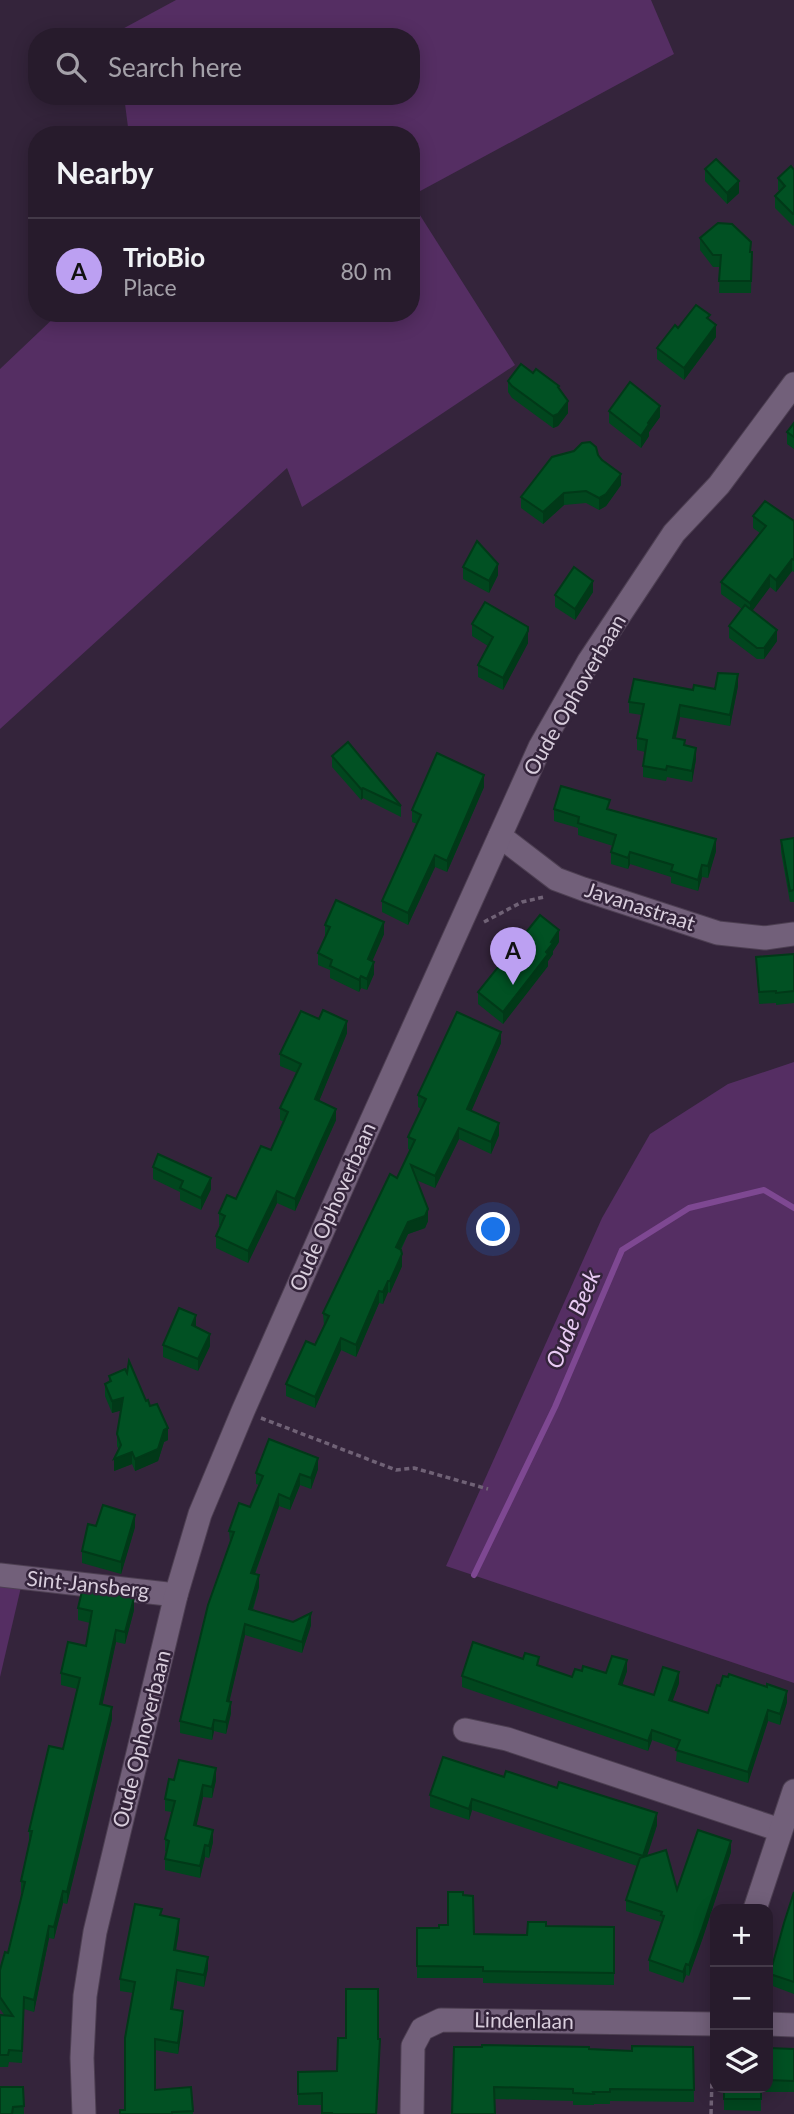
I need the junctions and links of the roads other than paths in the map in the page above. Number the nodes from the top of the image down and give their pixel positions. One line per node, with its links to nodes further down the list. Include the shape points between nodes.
1 (794, 384): 2 (street, Oude Ophoverbaan, via 719,485 674,533 589,661 540,747)
2 (500, 836): 3 (street, Javanastraat, via 556,878 583,889 718,933); 5 (street, Oude Ophoverbaan, via 243,1411 200,1514)
3 (794, 934)
4 (0, 1575): 5 (street, Sint-Jansberg)
5 (176, 1595): 13 (street, Oude Ophoverbaan, via 95,1932 84,2009)
6 (465, 1730): 8 (street, via 507,1739)
7 (794, 1791): 8 (street)
8 (780, 1830): 9 (street)
9 (757, 1904)
10 (773, 2024): 11 (street)
11 (794, 2025)
12 (710, 2028): 14 (street, Lindenlaan, via 441,2020 422,2029 413,2046)
13 (84, 2114)
14 (412, 2114)

